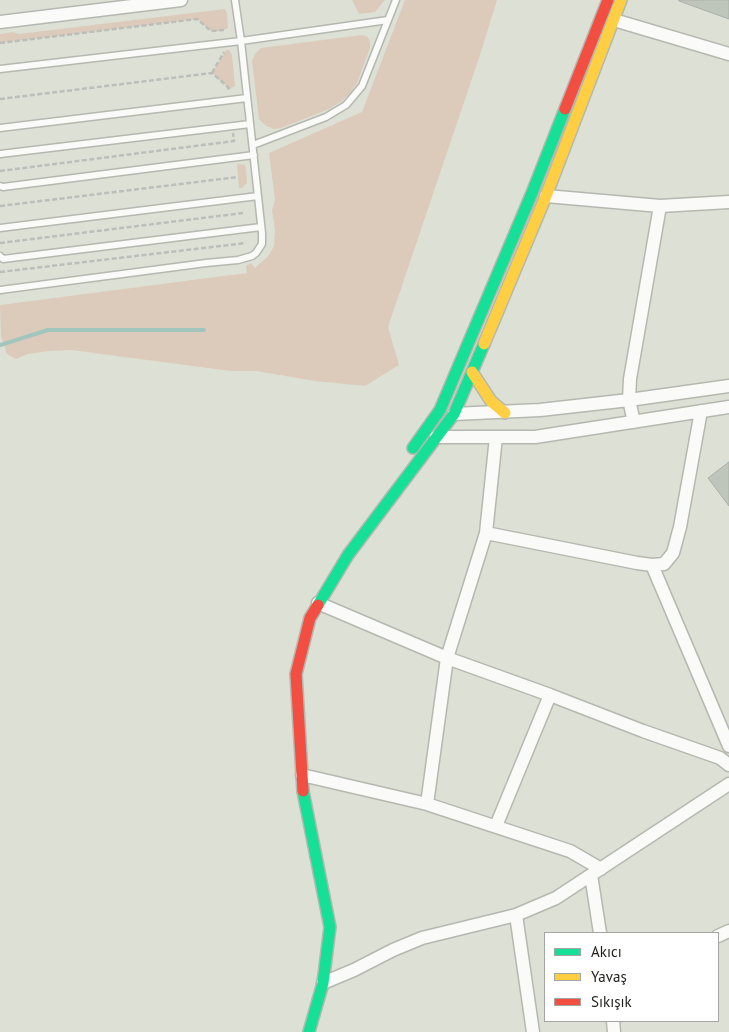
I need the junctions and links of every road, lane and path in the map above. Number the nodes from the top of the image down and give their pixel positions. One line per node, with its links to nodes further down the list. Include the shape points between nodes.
1 (181, 0): 8 (street)
2 (234, 0): 10 (lane)
3 (396, 0): 6 (lane)
4 (608, 0): 66 (main road, via 532,193 440,410 340,550 300,615 287,673 293,792 321,926 316,981)
5 (621, 0): 7 (main road)
6 (388, 20): 10 (lane); 22 (lane, via 362,86 346,105 326,117)
7 (614, 20): 13 (street); 29 (main road)
8 (0, 22)
9 (224, 30): 11 (path, via 211,31 197,19)
10 (241, 41): 14 (lane); 17 (lane)
11 (0, 43)
12 (226, 50): 15 (path)
13 (729, 54)
14 (0, 69)
15 (212, 73): 16 (path); 18 (path)
16 (228, 90)
17 (248, 98): 19 (lane); 20 (lane)
18 (0, 99)
19 (250, 124): 22 (lane); 23 (lane)
20 (0, 128)
21 (234, 141): 25 (path)
22 (253, 145): 24 (lane)
23 (0, 154)
24 (254, 155): 27 (lane); 28 (lane)
25 (0, 171)
26 (238, 177): 31 (path)
27 (0, 186)
28 (258, 196): 34 (lane); 35 (lane)
29 (546, 196): 32 (street); 41 (main road)
30 (729, 202): 32 (street)
31 (0, 206)
32 (660, 206): 43 (street)
33 (243, 214): 36 (path)
34 (261, 227): 38 (lane); 40 (lane, via 262,244 256,253 238,260)
35 (0, 228)
36 (0, 243)
37 (246, 243): 39 (path)
38 (1, 258)
39 (0, 272)
40 (0, 290)
41 (472, 372): 46 (main road); 47 (main road)
42 (729, 386): 43 (street)
43 (629, 400): 46 (street); 48 (street)
44 (729, 407): 45 (street)
45 (701, 411): 48 (street); 52 (street, via 680,527 672,553 664,564)
46 (505, 413): 47 (street)
47 (454, 414): 50 (main road)
48 (634, 422): 49 (street, via 535,437)
49 (496, 437): 50 (street); 51 (street)
50 (436, 438): 53 (main road, via 348,555)
51 (486, 533): 52 (street); 54 (street)
52 (652, 565): 56 (street)
53 (318, 603): 54 (street); 58 (main road, via 310,618 296,674)
54 (447, 658): 55 (street); 60 (street)
55 (550, 695): 57 (street, via 720,758); 61 (street)
56 (729, 746)
57 (729, 765)
58 (302, 775): 60 (street); 65 (main road, via 330,927)
59 (729, 784): 62 (street)
60 (427, 804): 61 (street)
61 (496, 826): 62 (street, via 570,850)
62 (596, 872): 63 (street, via 556,898); 64 (street)
63 (516, 915): 65 (street, via 422,938); 68 (street)
64 (600, 932)
65 (323, 983): 67 (main road)
66 (300, 1032)
67 (310, 1032)
68 (533, 1032)

